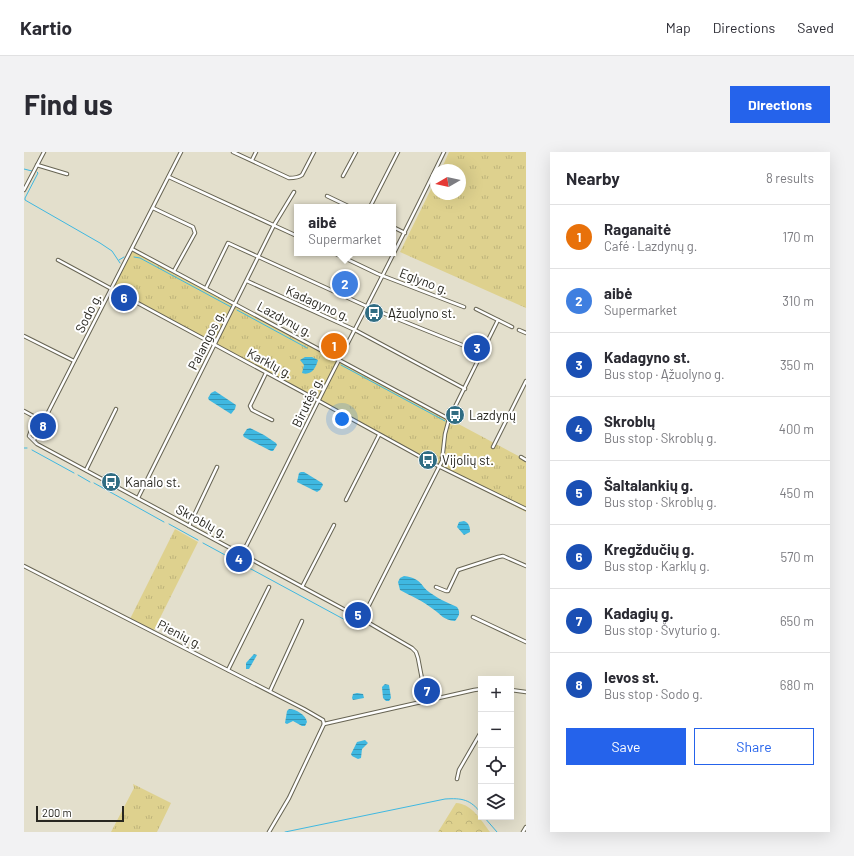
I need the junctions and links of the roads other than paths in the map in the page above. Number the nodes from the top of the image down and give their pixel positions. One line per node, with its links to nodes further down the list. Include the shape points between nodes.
1 (44, 152): 10 (street)
2 (181, 152): 13 (street, Sodo g.)
3 (233, 152): 9 (street)
4 (256, 152): 9 (street)
5 (314, 152): 9 (street, via 299,177 289,178)
6 (356, 152): 12 (street)
7 (398, 152): 18 (street)
8 (444, 152): 22 (street, Birutės g.)
9 (252, 161)
10 (37, 165): 11 (street); 14 (street)
11 (67, 174)
12 (343, 176)
13 (169, 177): 19 (street, Sodo g.); 20 (street)
14 (24, 190)
15 (294, 192): 20 (street, Palangos g.)
16 (327, 196): 17 (street)
17 (344, 204)
18 (372, 204)
19 (153, 208): 24 (street, Sodo g.); 30 (street, via 195,230)
20 (274, 225): 23 (street); 28 (street, Palangos g.)
21 (396, 228): 22 (street)
22 (405, 233): 25 (street, Birutės g.)
23 (294, 235)
24 (132, 249): 30 (street, Lazdynų g.); 34 (street, Sodo g.)
25 (396, 249)
26 (341, 256): 31 (street, Eglyno g.)
27 (392, 256): 31 (street, Birutės g.)
28 (258, 258): 32 (street, Palangos g.); 33 (street, via 228,243); 36 (street)
29 (58, 260): 34 (street, Karklų g.)
30 (174, 271): 33 (street, Lazdynų g.)
31 (382, 275): 36 (street, Birutės g.); 37 (street, Eglyno g.)
32 (247, 281): 35 (street, Palangos g.); 41 (street, Kadagyno g.)
33 (206, 288): 35 (street, Lazdynų g.)
34 (112, 289): 45 (street, Karklų g.); 48 (street, Sodo g.)
35 (236, 304): 45 (street, Palangos g.); 47 (street, Lazdynų g.)
36 (368, 307): 41 (street, Birutės g.); 46 (street)
37 (464, 307)
38 (476, 308): 39 (street)
39 (498, 320): 40 (street); 46 (street)
40 (512, 327)
41 (355, 330): 47 (street, Birutės g.); 52 (street, Kadagyno g.)
42 (519, 330): 43 (street)
43 (526, 333)
44 (24, 336): 48 (street)
45 (215, 345): 49 (street, Karklų g.); 66 (street, Palangos g.)
46 (482, 353): 52 (street)
47 (339, 360): 53 (street, Birutės g.); 56 (street, Lazdynų g.)
48 (74, 361): 59 (street, Sodo g.)
49 (266, 373): 53 (street, Karklų g.); 57 (street, via 250,406 252,410)
50 (526, 381): 51 (street)
51 (525, 386): 60 (street)
52 (465, 389): 56 (street)
53 (319, 401): 58 (street, Karklų g.); 71 (street, Birutės g.)
54 (116, 410): 65 (street)
55 (24, 411): 59 (street, via 35,417 30,436)
56 (449, 419): 64 (street)
57 (272, 420)
58 (379, 435): 64 (street, Karklų g.); 67 (street)
59 (34, 440): 65 (street, Skroblų g.)
60 (493, 447)
61 (521, 457): 62 (street)
62 (526, 460)
63 (217, 467): 70 (street)
64 (439, 467): 68 (street, Karklų g.); 78 (street)
65 (86, 470): 66 (street, Skroblų g.)
66 (138, 498): 70 (street, Skroblų g.)
67 (346, 500)
68 (526, 509)
69 (334, 525): 75 (street)
70 (189, 526): 71 (street, Skroblų g.)
71 (242, 554): 75 (street, Skroblų g.)
72 (24, 566): 81 (street, Pienių g.)
73 (526, 566): 76 (street, via 503,556 498,557 458,570 448,591)
74 (269, 587): 81 (street)
75 (302, 587): 78 (street, Skroblų g.)
76 (436, 587)
77 (473, 617): 80 (street)
78 (362, 619): 86 (street, Skroblų g., via 416,652)
79 (302, 621): 84 (street)
80 (526, 642)
81 (228, 670): 84 (street, Pienių g.)
82 (478, 689): 86 (street)
83 (514, 690): 85 (street)
84 (270, 691): 87 (street, Pienių g., via 304,708 323,720)
85 (526, 691)
86 (426, 700): 87 (street)
87 (324, 724): 91 (street, via 289,798)
88 (478, 737): 89 (street, via 459,770)
89 (457, 779)
90 (526, 827): 92 (street)
91 (269, 832)
92 (523, 832)

